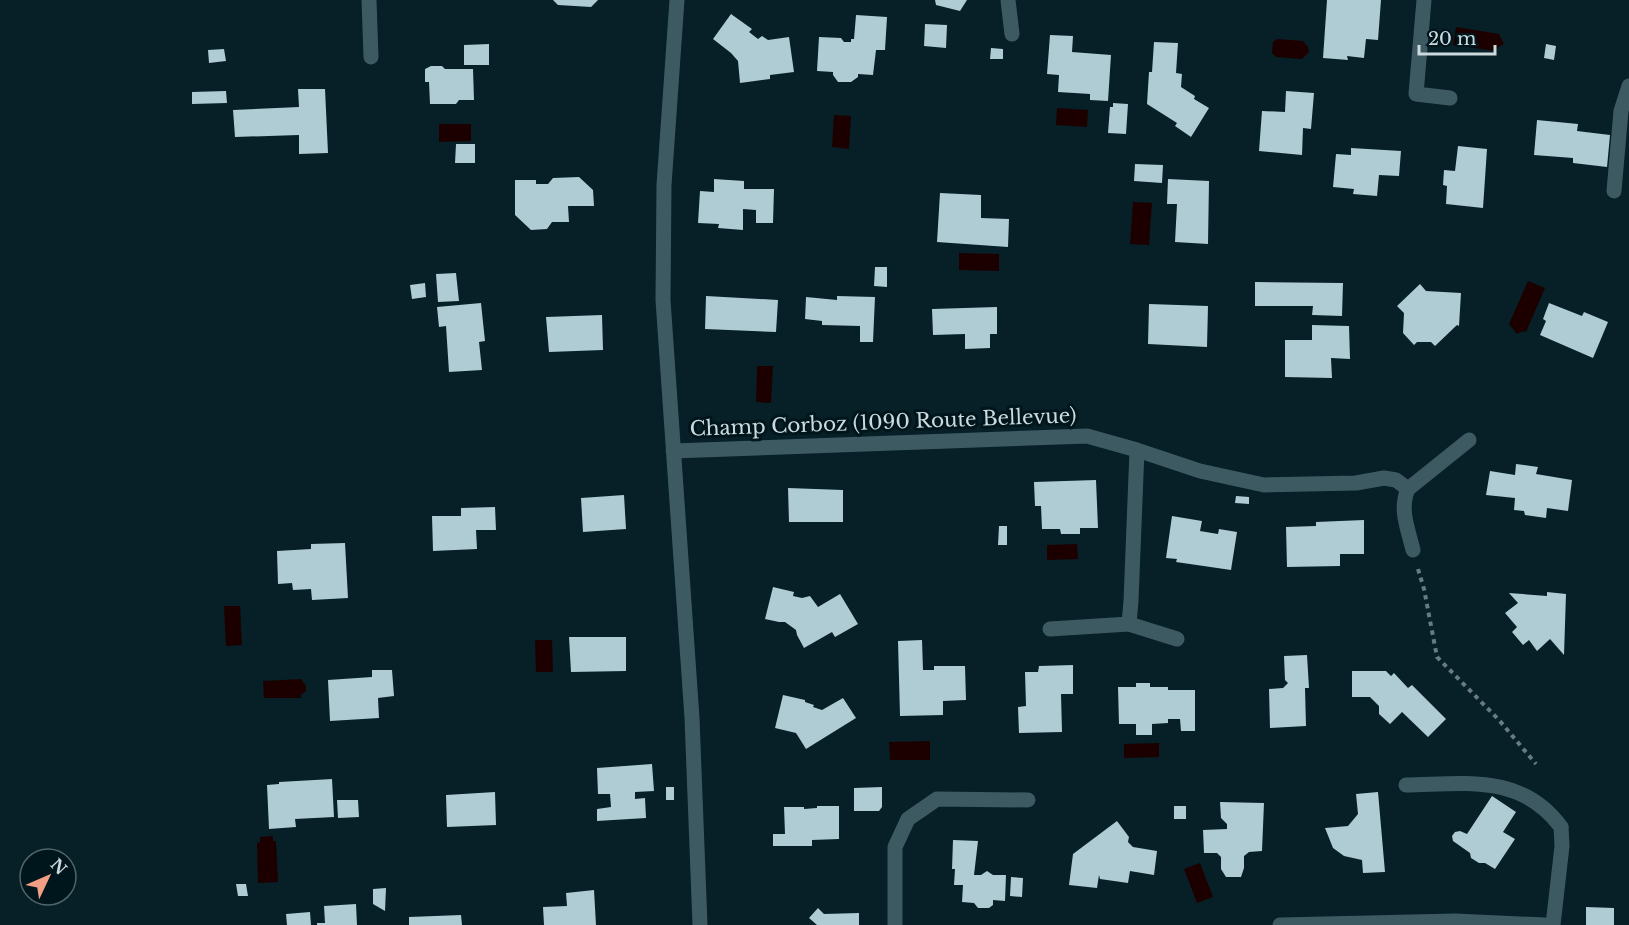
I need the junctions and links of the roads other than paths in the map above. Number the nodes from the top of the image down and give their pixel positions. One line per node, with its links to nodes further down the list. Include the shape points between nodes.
1 (369, 0): 6 (street)
2 (677, 0): 12 (street, Champ Corboz (1090 Route Bellevue), via 664,185 663,279)
3 (1008, 0): 5 (street)
4 (1424, 0): 8 (street, via 1416,94)
5 (1012, 34)
6 (371, 57)
7 (1629, 86): 9 (street, via 1622,111)
8 (1450, 98)
9 (1614, 190)
10 (1469, 440): 13 (street)
11 (1137, 450): 12 (street, Champ Corboz (1090 Route Bellevue), via 1087,436); 13 (street, Champ Corboz (1090 Route Bellevue), via 1200,471 1264,485 1356,483 1384,478 1396,480); 15 (street)
12 (673, 451): 20 (street, Champ Corboz (1090 Route Bellevue), via 692,718)
13 (1408, 489): 14 (street, via 1403,500 1404,513)
14 (1413, 550)
15 (1129, 624): 16 (street); 17 (street)
16 (1050, 629)
17 (1177, 639)
18 (1406, 785): 24 (street, via 1495,784 1521,793 1552,815 1561,827 1562,846)
19 (1028, 800): 21 (street, via 937,799 908,819 895,847)
20 (700, 925)
21 (895, 925)
22 (1280, 925): 23 (street, via 1455,921)
23 (1545, 925)
24 (1553, 925)

